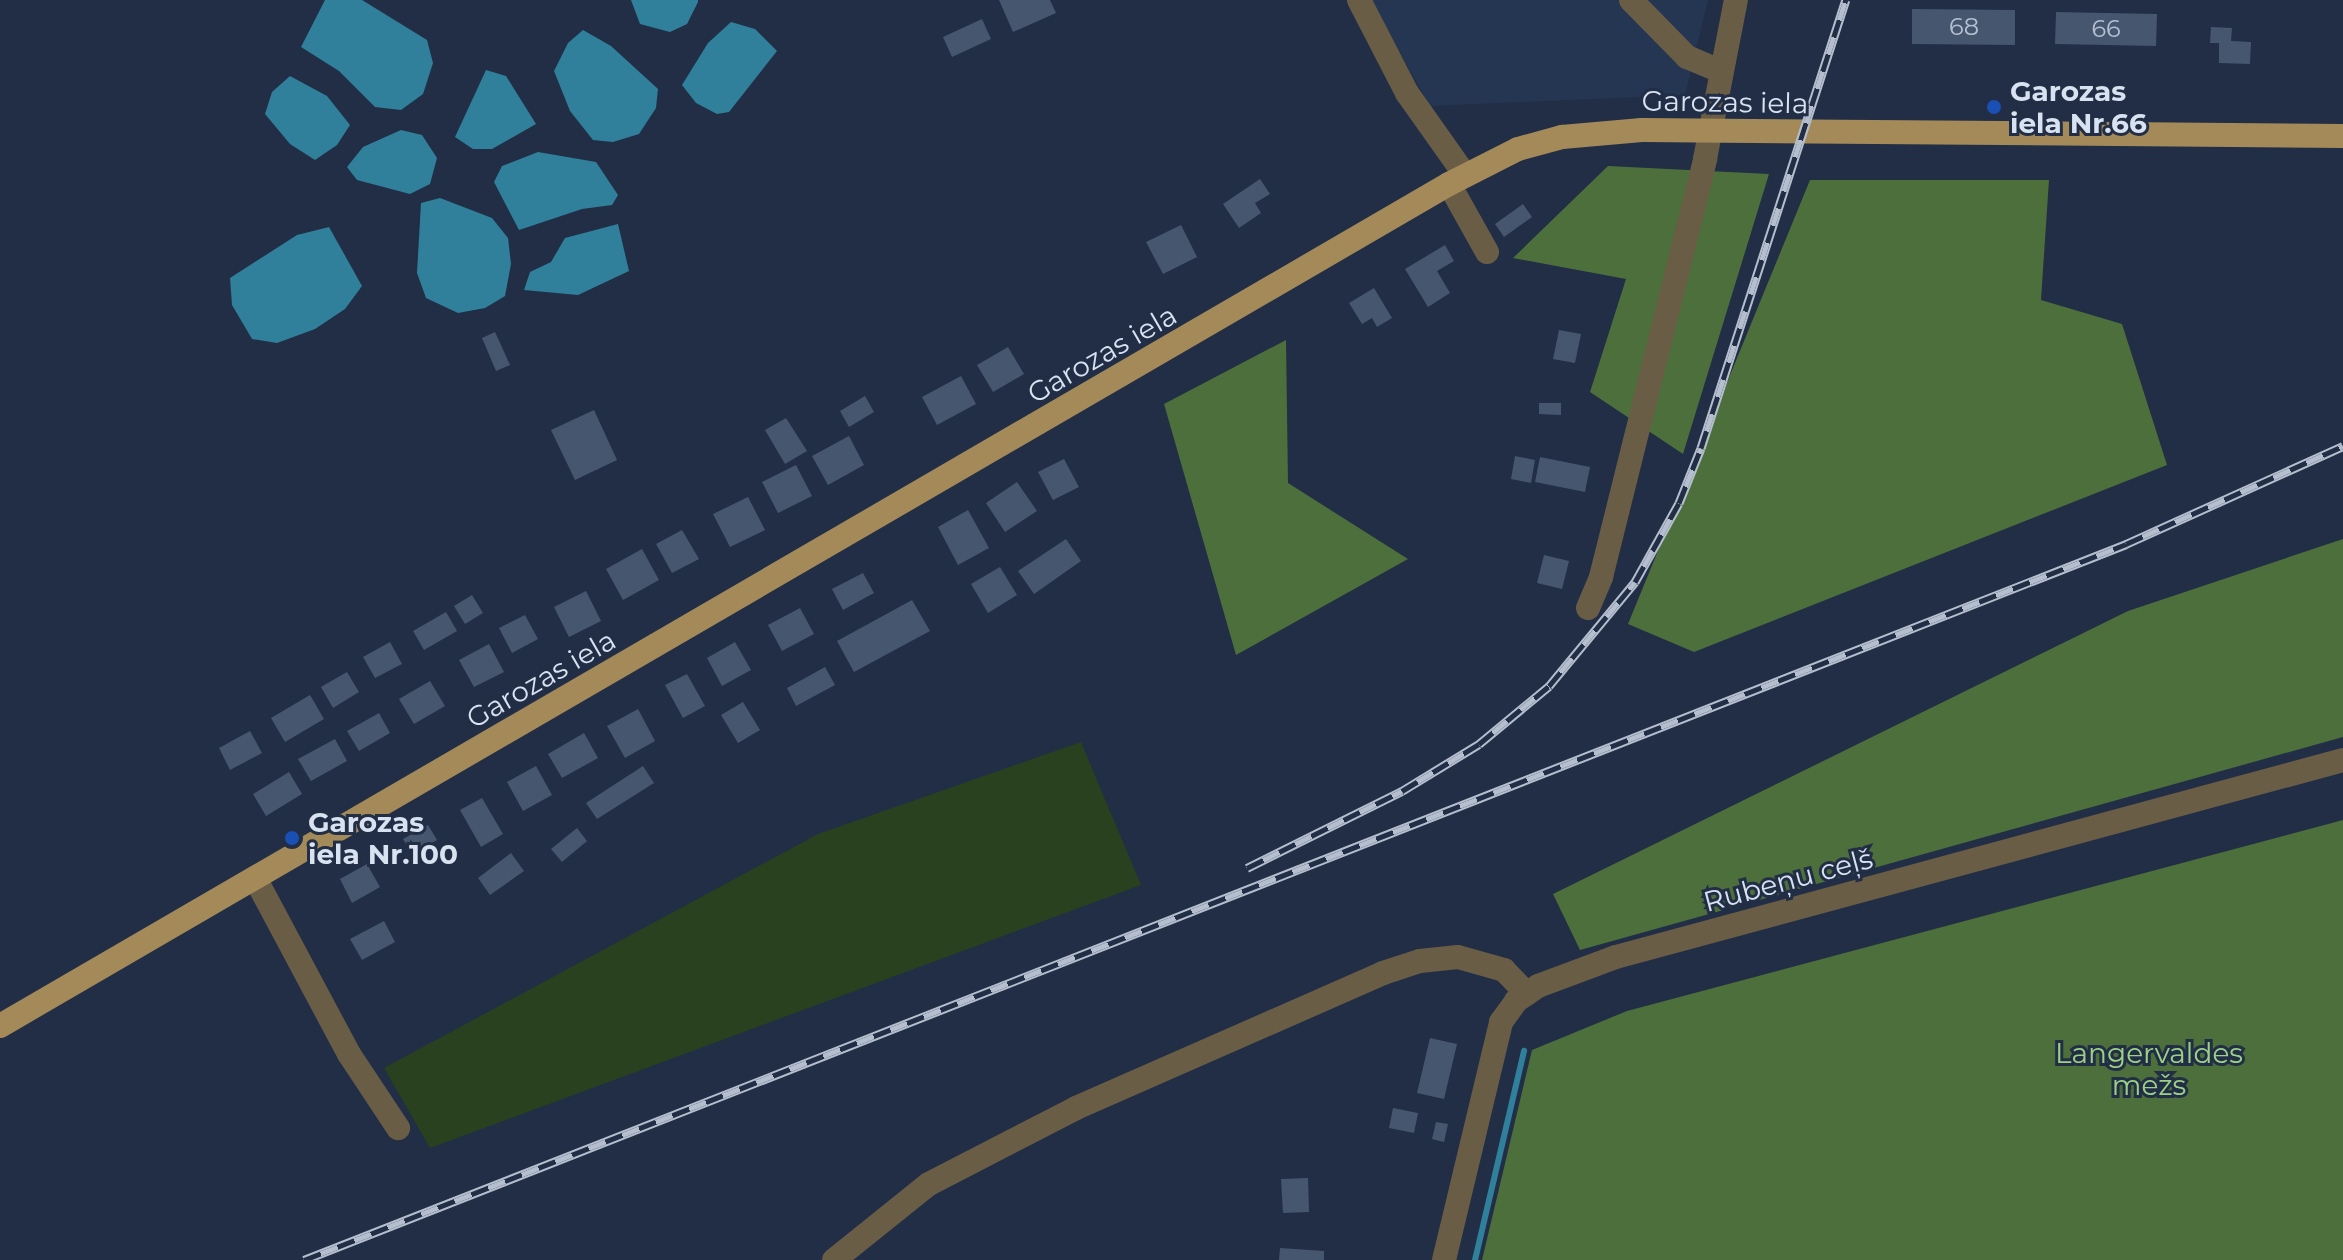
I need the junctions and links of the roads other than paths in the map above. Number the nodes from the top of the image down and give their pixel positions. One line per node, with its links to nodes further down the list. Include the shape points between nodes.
1 (1359, 0): 7 (street)
2 (1631, 0): 4 (street, via 1687,57)
3 (1736, 0): 4 (street)
4 (1720, 71): 5 (street)
5 (1711, 131): 6 (main road, Garozas iela); 7 (main road, Garozas iela, via 1562,137 1518,149); 9 (street, via 1601,577)
6 (2343, 136)
7 (1457, 180): 8 (street); 11 (main road, Garozas iela)
8 (1487, 252)
9 (1588, 608)
10 (2343, 760): 12 (street, Rubeņu ceļš, via 1616,957)
11 (255, 878): 13 (main road, Garozas iela); 14 (street, via 349,1054)
12 (1527, 994): 15 (street, via 1504,970 1458,957 1420,961 1383,973 1076,1108 929,1184); 16 (street, Rubeņu ceļš, via 1501,1022)
13 (0, 1026)
14 (398, 1128)
15 (834, 1260)
16 (1444, 1260)

